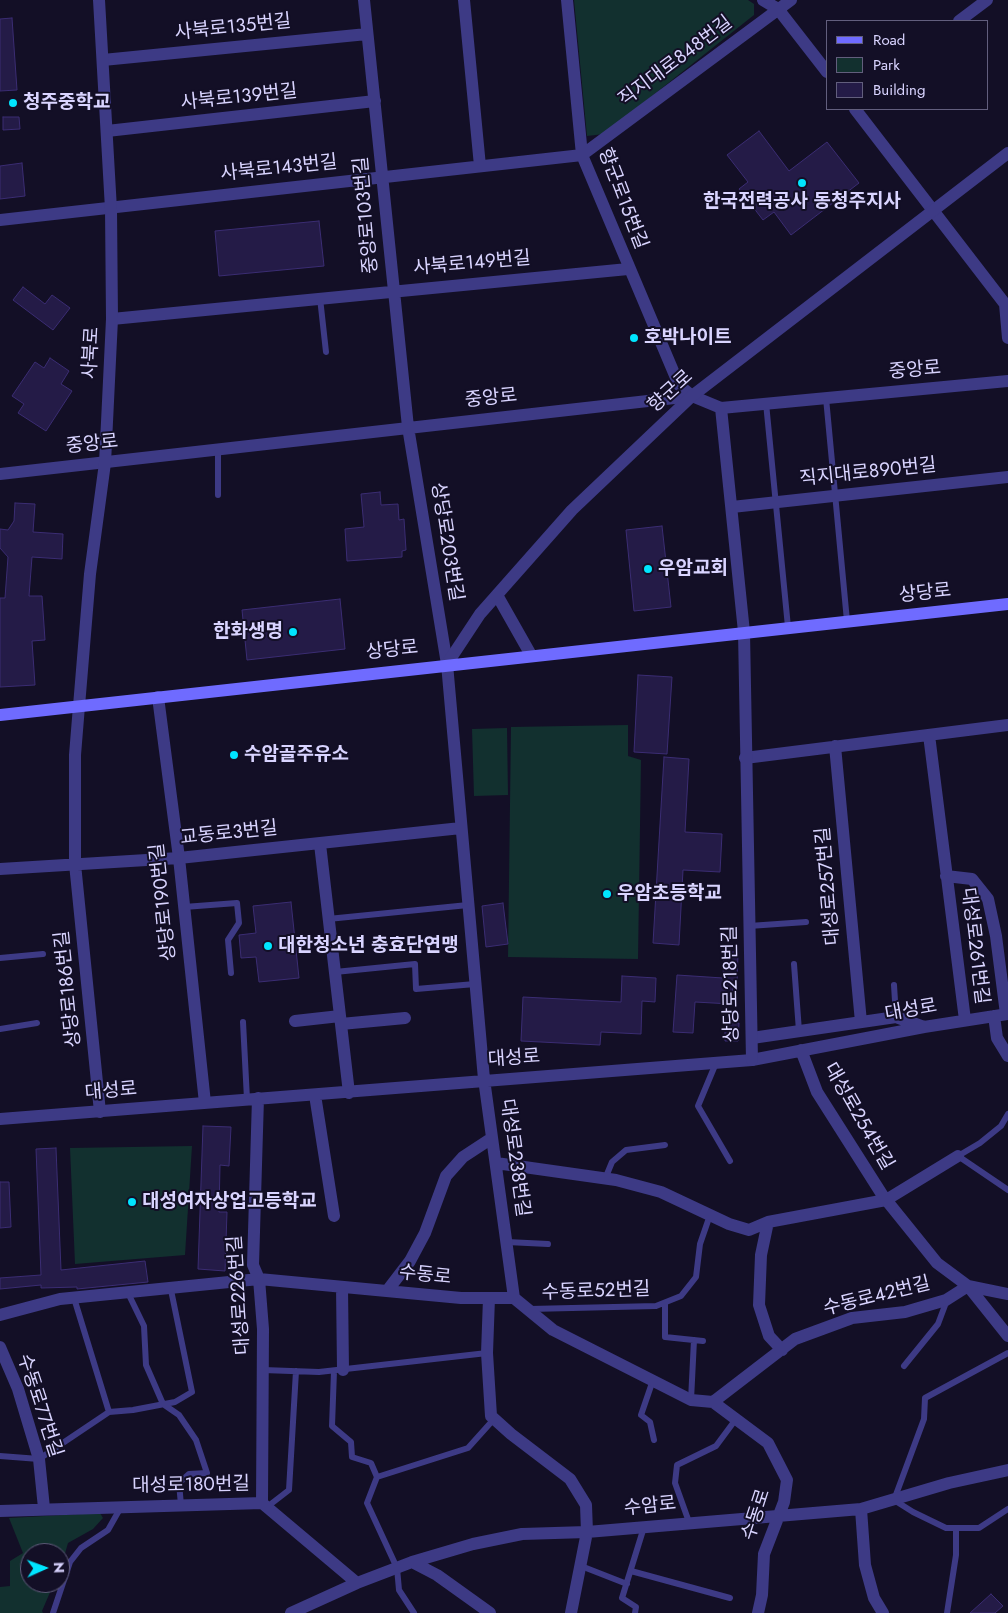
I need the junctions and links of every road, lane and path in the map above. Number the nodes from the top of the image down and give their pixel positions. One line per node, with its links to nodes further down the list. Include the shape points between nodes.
1 (100, 0): 11 (street, 사북로)
2 (364, 0): 10 (street, 중앙로103번길)
3 (464, 0): 18 (street)
4 (567, 0): 17 (street, 향군로15번길)
5 (763, 0): 8 (street)
6 (791, 0): 8 (street, 직지대로848번길)
7 (987, 0): 9 (street)
8 (778, 10): 12 (street); 17 (street, 직지대로848번길)
9 (960, 20)
10 (367, 34): 11 (street, 사북로135번길); 13 (street, 중앙로103번길)
11 (103, 60): 15 (street, 사북로)
12 (826, 71)
13 (375, 102): 15 (street, 사북로139번길); 19 (street, 중앙로103번길)
14 (856, 110): 21 (street)
15 (107, 131): 20 (street, 사북로)
16 (1008, 153): 21 (street, 향군로)
17 (582, 155): 18 (street, 사북로143번길); 23 (street, 향군로15번길)
18 (480, 166): 19 (street, 사북로143번길)
19 (383, 176): 20 (street, 사북로143번길); 24 (street, 중앙로103번길)
20 (111, 209): 22 (street, 사북로143번길); 27 (street, 사북로)
21 (934, 211): 26 (street); 31 (street, 향군로)
22 (0, 220)
23 (628, 269): 24 (street, 사북로149번길); 31 (street, 향군로15번길, via 679,385)
24 (393, 290): 25 (street, 사북로149번길); 35 (street, 중앙로103번길)
25 (320, 298): 27 (street, 사북로149번길); 29 (lane)
26 (1006, 304): 28 (street)
27 (112, 319): 37 (street, 사북로)
28 (1008, 338)
29 (326, 352)
30 (1008, 381): 32 (street, 중앙로)
31 (692, 396): 34 (street, 중앙로); 35 (street, 중앙로); 44 (street, 향군로, via 572,510)
32 (826, 398): 33 (street, 중앙로); 41 (lane)
33 (766, 403): 34 (street, 중앙로); 42 (lane)
34 (721, 408): 43 (street, 상당로218번길)
35 (408, 427): 36 (street, 중앙로); 50 (street, 상당로203번길)
36 (218, 450): 37 (street, 중앙로); 40 (lane)
37 (105, 463): 38 (street, 중앙로); 52 (street, 사북로, via 90,574)
38 (0, 474)
39 (1008, 477): 41 (street, 직지대로890번길)
40 (218, 495)
41 (835, 496): 42 (street, 직지대로890번길); 46 (lane)
42 (775, 502): 43 (street, 직지대로890번길); 47 (lane)
43 (732, 507): 48 (street, 상당로218번길)
44 (497, 595): 49 (street); 50 (street, 향군로, via 480,614)
45 (1008, 604): 46 (main road, 상당로)
46 (846, 621): 47 (main road, 상당로)
47 (788, 628): 48 (main road, 상당로)
48 (744, 632): 49 (main road, 상당로); 57 (street, 상당로218번길)
49 (530, 655): 50 (main road, 상당로)
50 (447, 664): 51 (main road, 상당로); 58 (street, 상당로203번길)
51 (158, 697): 52 (main road, 상당로); 60 (street, 상당로190번길)
52 (78, 706): 53 (main road, 상당로); 61 (street, 상당로186번길)
53 (0, 714)
54 (1008, 725): 55 (street)
55 (929, 735): 56 (street); 63 (street, 대성로261번길)
56 (834, 746): 57 (street); 83 (street, 대성로257번길)
57 (745, 758): 68 (street, 상당로218번길)
58 (460, 828): 59 (street, 교동로3번길); 64 (street, 상당로203번길)
59 (320, 844): 60 (street, 교동로3번길); 66 (street)
60 (179, 858): 61 (street, 교동로3번길); 65 (street, 상당로190번길)
61 (75, 864): 62 (street, 교동로3번길); 98 (street, 상당로186번길)
62 (0, 869)
63 (946, 876): 76 (street, 대성로261번길, via 972,879 988,899 996,936); 80 (street, 대성로261번길)
64 (468, 905): 66 (lane); 74 (street, 대성로238번길)
65 (184, 907): 73 (lane, via 237,903 239,923 228,940); 97 (street, 상당로190번길)
66 (328, 919): 72 (street)
67 (806, 922): 68 (lane)
68 (749, 926): 88 (street, 상당로218번길)
69 (43, 954): 70 (lane)
70 (0, 958)
71 (794, 964): 87 (lane)
72 (335, 972): 74 (lane, via 415,964 416,989); 79 (street)
73 (231, 973)
74 (475, 984): 93 (street, 대성로238번길)
75 (894, 985): 77 (lane)
76 (1003, 1014): 80 (street, 대성로); 90 (street, via 998,1038)
77 (896, 1017): 83 (street); 85 (street)
78 (406, 1018): 79 (street)
79 (340, 1020): 81 (street); 94 (street)
80 (964, 1020): 85 (street, 대성로)
81 (295, 1021)
82 (243, 1022): 96 (lane)
83 (860, 1022): 87 (street)
84 (37, 1023): 86 (lane)
85 (924, 1027): 89 (street, 대성로)
86 (0, 1028)
87 (799, 1031): 88 (street)
88 (752, 1038): 91 (street, 상당로218번길)
89 (800, 1050): 91 (street, 대성로); 108 (street, 대성로254번길, via 817,1092)
90 (1008, 1056)
91 (752, 1060): 92 (street, 대성로)
92 (716, 1062): 93 (street, 대성로); 104 (lane, via 698,1106)
93 (484, 1080): 94 (street, 대성로); 101 (street, 대성로238번길)
94 (349, 1092): 95 (street, 대성로)
95 (315, 1095): 96 (street, 대성로); 110 (street)
96 (252, 1099): 97 (street, 대성로); 114 (street, 대성로226번길, via 253,1265)
97 (205, 1103): 98 (street, 대성로)
98 (100, 1112): 100 (street, 대성로)
99 (1008, 1114): 103 (lane, 대성로254번길, via 1001,1126)
100 (0, 1119)
101 (492, 1138): 105 (street, 대성로238번길); 118 (street, via 463,1157 446,1176 425,1233 410,1261)
102 (665, 1145): 106 (lane, via 626,1150 612,1162)
103 (958, 1156): 107 (lane); 108 (street, 대성로254번길)
104 (730, 1161)
105 (496, 1163): 106 (street); 112 (street, 대성로238번길)
106 (605, 1179): 109 (street, via 661,1192)
107 (1008, 1190)
108 (886, 1200): 111 (street); 115 (street, 대성로254번길, via 937,1263)
109 (710, 1214): 111 (street, via 749,1230); 125 (lane, 수동로52번길, via 700,1244 696,1277 681,1296)
110 (334, 1216)
111 (768, 1222): 132 (street, via 761,1255 759,1305 769,1336)
112 (507, 1242): 113 (lane, 대성로238번길); 123 (street, 대성로238번길)
113 (548, 1244)
114 (259, 1279): 116 (street, 수동로); 117 (street, 수동로); 136 (street, 대성로226번길)
115 (968, 1286): 120 (street); 124 (street, 수동로42번길); 128 (street, 대성로254번길)
116 (342, 1287): 118 (street, 수동로); 137 (street)
117 (171, 1290): 119 (street, 수동로); 142 (lane, via 192,1392 175,1402)
118 (387, 1291): 122 (street, 수동로)
119 (128, 1293): 121 (street, 수동로); 142 (lane, via 144,1326 146,1365)
120 (1008, 1294)
121 (74, 1298): 127 (street, 수동로); 143 (lane)
122 (489, 1298): 123 (street, 수동로); 133 (street)
123 (514, 1298): 126 (street)
124 (947, 1299): 132 (street, 수동로42번길, via 905,1312 852,1318 795,1339); 135 (lane, via 938,1324)
125 (665, 1303): 126 (lane, 수동로52번길, via 656,1306); 129 (lane, 수동로52번길, via 665,1336)
126 (528, 1309): 139 (street, via 553,1330)
127 (0, 1315)
128 (1008, 1336)
129 (694, 1340): 130 (lane, 수동로52번길); 140 (lane)
130 (704, 1342)
131 (0, 1347): 148 (street, 수동로77번길, via 18,1389)
132 (782, 1350): 141 (street, 수동로42번길)
133 (487, 1353): 137 (lane, 대성로226번길); 144 (street, via 491,1416)
134 (1008, 1353): 151 (lane, via 925,1398 924,1419)
135 (904, 1366)
136 (263, 1370): 138 (lane, 대성로226번길); 153 (street, 대성로226번길)
137 (338, 1370): 138 (lane, 대성로226번길); 150 (lane, via 332,1426 351,1442 352,1457 371,1463)
138 (296, 1371): 153 (lane, via 289,1490)
139 (654, 1380): 140 (street); 146 (lane, via 641,1414 650,1422)
140 (691, 1400): 141 (street)
141 (713, 1402): 145 (street, 수동로)
142 (163, 1404): 143 (lane); 152 (lane, via 179,1416 196,1440 207,1473 189,1474 179,1483)
143 (109, 1412): 148 (lane)
144 (494, 1419): 150 (lane, via 468,1448); 163 (street, via 570,1479 586,1505)
145 (736, 1419): 159 (street, 수동로, via 768,1443 787,1480); 160 (lane, via 716,1446 677,1465 675,1483)
146 (654, 1440)
147 (0, 1456): 148 (lane)
148 (39, 1459): 155 (street, 수동로77번길)
149 (1008, 1470): 151 (street, 수암로)
150 (377, 1476): 166 (lane, via 368,1503)
151 (894, 1500): 156 (street, 수암로); 162 (lane, via 946,1528)
152 (181, 1505): 153 (street, 대성로180번길); 154 (street, 대성로180번길)
153 (264, 1505): 168 (street)
154 (122, 1506): 155 (street, 대성로180번길); 171 (lane, 대성로180번길, via 108,1530 81,1548 70,1562)
155 (44, 1508): 158 (street, 대성로180번길)
156 (861, 1509): 159 (street, 수암로); 178 (street, via 865,1565 874,1598)
157 (1008, 1509): 162 (lane, via 979,1528)
158 (0, 1511)
159 (779, 1516): 160 (street, 수암로); 177 (street, 수동로, via 764,1554)
160 (689, 1522): 161 (street, 수암로)
161 (645, 1526): 163 (street, 수암로); 167 (lane)
162 (956, 1528): 179 (lane, via 956,1555)
163 (587, 1532): 164 (street, 수암로, via 522,1534); 165 (street)
164 (412, 1562): 166 (street, 수암로); 174 (street)
165 (580, 1566): 169 (lane); 175 (street)
166 (397, 1568): 168 (street, 수암로); 173 (lane, via 399,1590)
167 (631, 1571): 169 (lane); 170 (lane)
168 (357, 1583): 172 (street, 수암로)
169 (627, 1584): 176 (lane, via 622,1598 636,1607)
170 (730, 1598)
171 (53, 1613)
172 (291, 1613)
173 (414, 1613)
174 (490, 1613)
175 (571, 1613)
176 (635, 1613)
177 (758, 1613)
178 (883, 1613)
179 (947, 1613)

